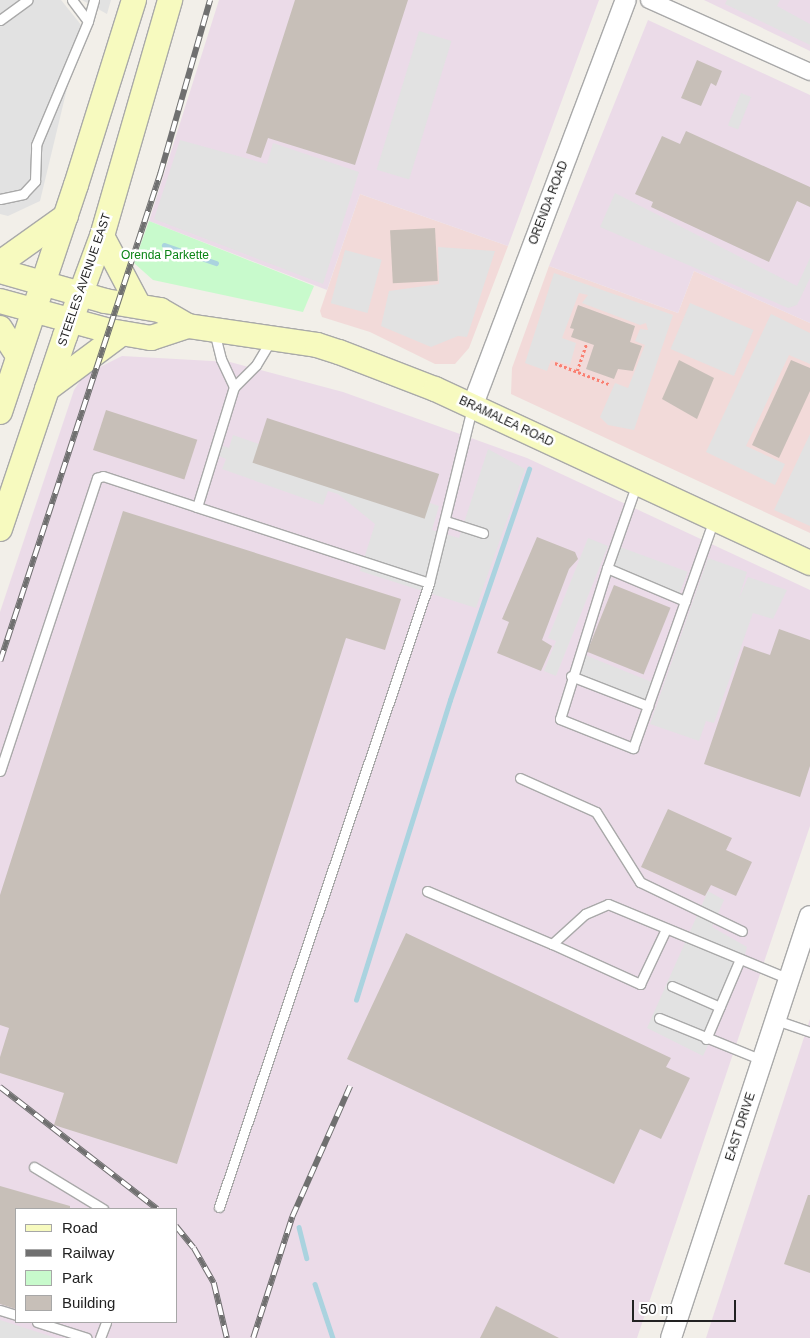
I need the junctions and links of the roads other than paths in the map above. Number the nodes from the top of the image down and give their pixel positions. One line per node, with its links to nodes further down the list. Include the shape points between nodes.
1 (28, 0): 8 (lane)
2 (72, 0): 9 (lane)
3 (94, 0): 9 (lane)
4 (134, 0): 12 (main road)
5 (170, 0): 13 (main road, STEELES AVENUE EAST)
6 (626, 0): 30 (street, ORENDA ROAD)
7 (649, 0): 10 (street)
8 (0, 20)
9 (88, 21): 11 (lane, via 36,144 34,181 23,194)
10 (810, 72)
11 (0, 199)
12 (66, 216): 14 (main road); 16 (main road)
13 (102, 236): 17 (main road, STEELES AVENUE EAST); 19 (main road)
14 (0, 263)
15 (0, 271): 16 (main road, BRAMALEA ROAD)
16 (44, 285): 17 (main road, BRAMALEA ROAD); 20 (main road)
17 (80, 294): 19 (main road, BRAMALEA ROAD); 21 (main road, STEELES AVENUE EAST)
18 (0, 301): 20 (main road, BRAMALEA ROAD)
19 (139, 306): 22 (main road, BRAMALEA ROAD, via 160,310)
20 (34, 310): 21 (main road, BRAMALEA ROAD); 27 (main road)
21 (71, 320): 25 (main road, BRAMALEA ROAD); 29 (main road, STEELES AVENUE EAST)
22 (188, 326): 24 (main road, BRAMALEA ROAD); 25 (main road, BRAMALEA ROAD, via 151,338)
23 (0, 328): 27 (main road)
24 (214, 330): 26 (main road, BRAMALEA ROAD); 28 (lane, via 221,359)
25 (121, 334): 29 (main road)
26 (272, 339): 28 (lane, via 256,365); 30 (main road, BRAMALEA ROAD, via 328,348)
27 (18, 356): 31 (main road)
28 (234, 387): 33 (lane)
29 (47, 388): 36 (main road, STEELES AVENUE EAST)
30 (472, 407): 32 (main road, BRAMALEA ROAD); 35 (lane)
31 (0, 412)
32 (637, 483): 34 (main road, BRAMALEA ROAD); 39 (lane)
33 (197, 507): 40 (lane); 44 (lane, via 103,476 97,478)
34 (714, 518): 38 (main road, BRAMALEA ROAD); 41 (lane)
35 (446, 522): 37 (lane); 40 (lane)
36 (0, 529)
37 (483, 533)
38 (810, 563)
39 (607, 568): 41 (lane); 42 (lane)
40 (429, 583): 62 (lane)
41 (685, 601): 43 (lane)
42 (571, 676): 43 (lane); 43 (lane, via 560,719 633,748)
43 (648, 706)
44 (0, 771)
45 (520, 778): 49 (lane, via 596,812 640,882)
46 (427, 891): 50 (lane)
47 (810, 916): 52 (street, EAST DRIVE)
48 (666, 929): 50 (lane, via 608,904 585,914); 50 (lane, via 640,984); 51 (lane)
49 (742, 931)
50 (552, 944)
51 (740, 960): 52 (lane); 54 (lane)
52 (789, 979): 56 (street, EAST DRIVE)
53 (672, 986): 54 (lane)
54 (720, 1007): 58 (lane)
55 (659, 1018): 58 (lane)
56 (776, 1020): 57 (lane); 59 (street, EAST DRIVE)
57 (810, 1032)
58 (706, 1039): 59 (lane)
59 (763, 1060): 69 (street, EAST DRIVE)
60 (34, 1167): 61 (lane)
61 (101, 1208)
62 (219, 1208)
63 (0, 1310): 64 (lane)
64 (15, 1315)
65 (40, 1323): 67 (lane)
66 (106, 1323): 68 (lane)
67 (87, 1338)
68 (100, 1338)
69 (671, 1338)

